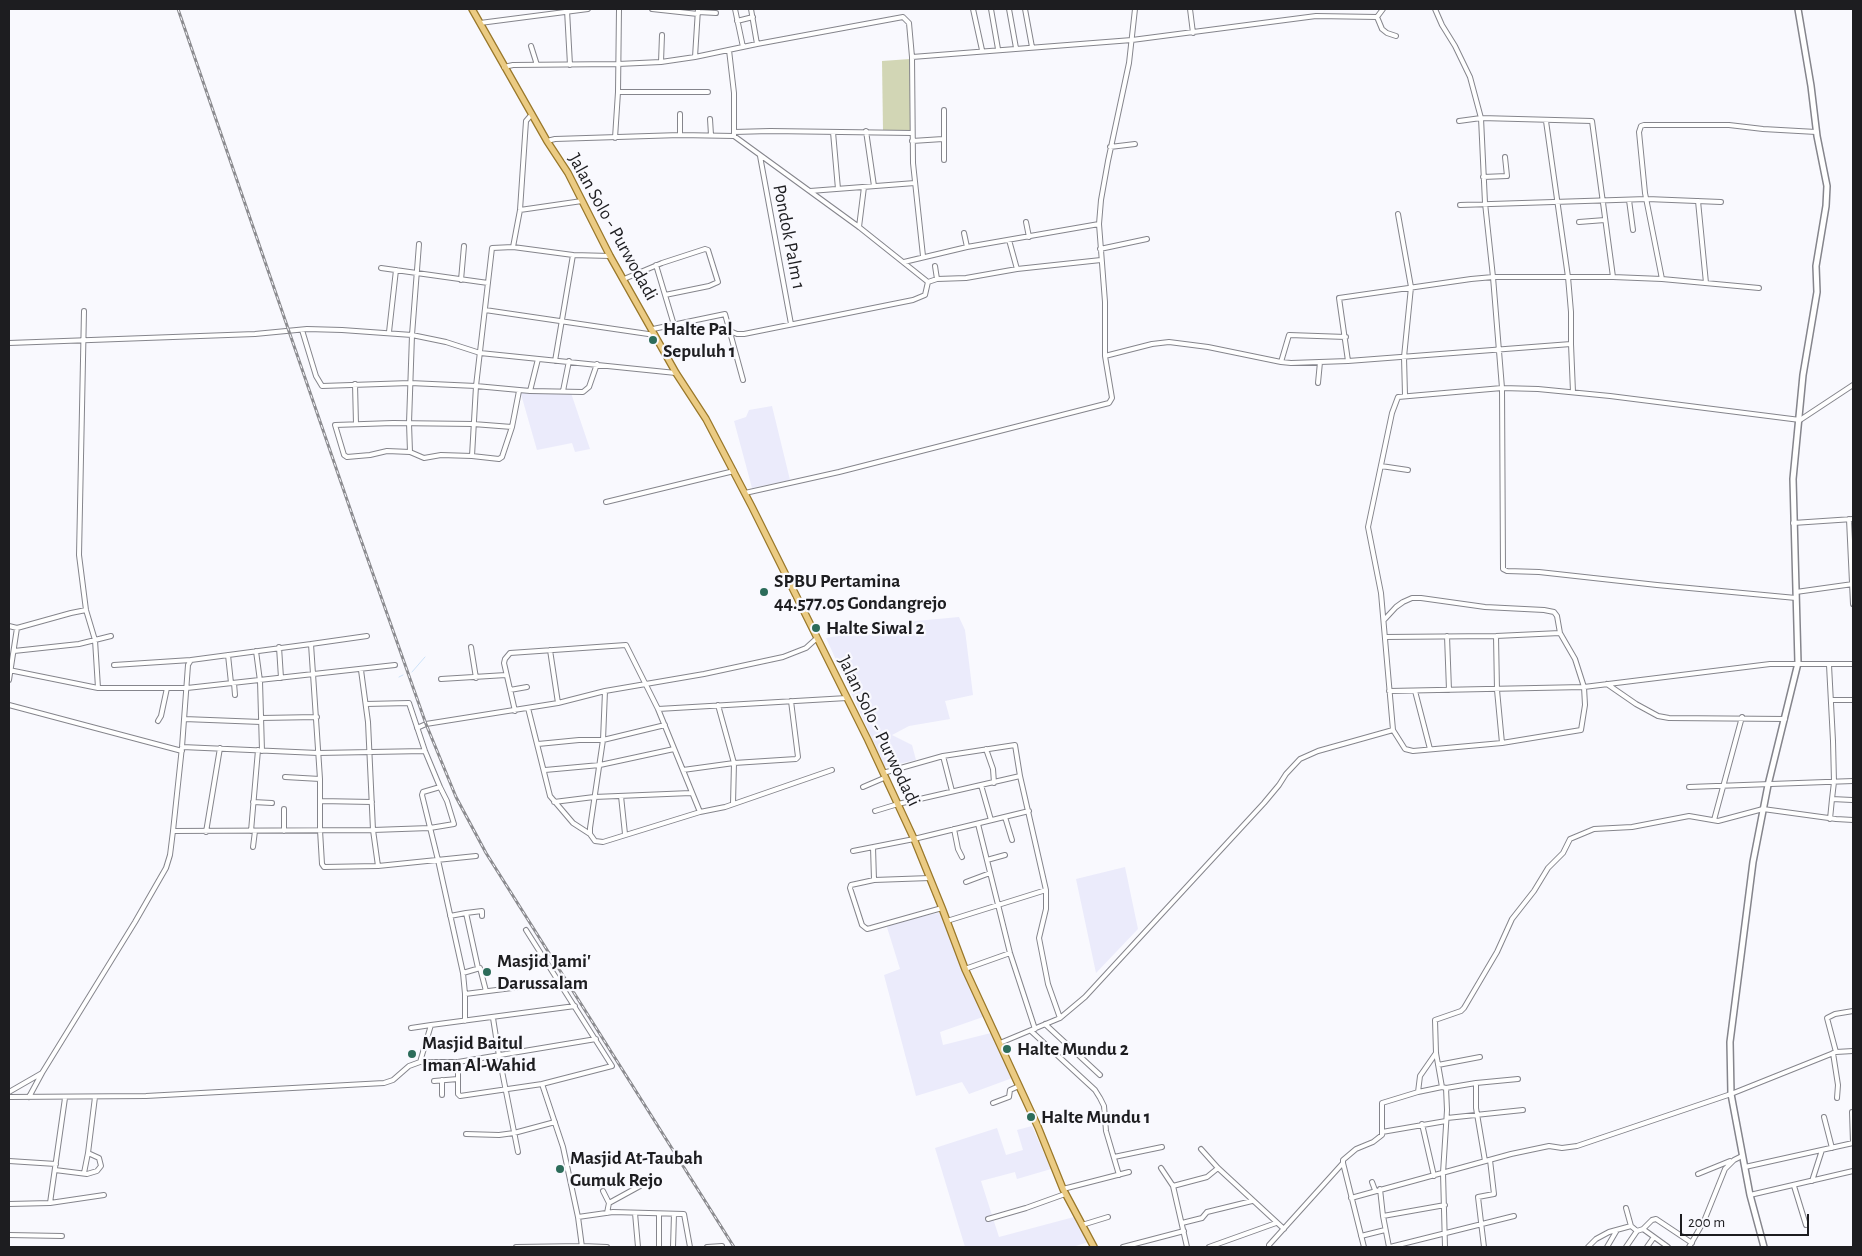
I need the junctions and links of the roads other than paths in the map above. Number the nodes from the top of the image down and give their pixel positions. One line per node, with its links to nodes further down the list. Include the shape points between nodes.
1 (472, 9): 23 (main road, Jalan Solo - Purwodadi)
2 (588, 9): 17 (street)
3 (619, 9): 39 (street)
4 (652, 9): 18 (street)
5 (735, 9): 22 (street)
6 (751, 9): 20 (street)
7 (974, 9): 8 (street); 35 (street)
8 (979, 9)
9 (991, 9): 33 (street)
10 (1008, 9): 32 (street)
11 (1025, 9): 31 (street)
12 (1135, 9): 27 (street)
13 (1190, 9): 24 (street)
14 (1383, 9): 21 (street)
15 (1435, 9): 48 (street, via 1470,77)
16 (1798, 9): 54 (street)
17 (567, 10): 23 (street); 41 (street)
18 (698, 11): 19 (street); 37 (street)
19 (716, 13)
20 (753, 17): 22 (street); 28 (street)
21 (1377, 17): 24 (street, via 1316,16); 26 (street, via 1382,29)
22 (737, 21): 30 (street)
23 (480, 24): 42 (main road, Jalan Solo - Purwodadi)
24 (1193, 33): 27 (street)
25 (662, 35): 38 (street)
26 (1396, 36)
27 (1132, 40): 31 (street); 64 (street)
28 (757, 44): 30 (street); 36 (street, via 903,17 909,23)
29 (531, 46): 40 (street)
30 (743, 47): 34 (street)
31 (1032, 47): 32 (street)
32 (1016, 48): 33 (street)
33 (998, 49): 35 (street)
34 (729, 50): 37 (street); 57 (street)
35 (982, 50): 36 (street)
36 (912, 57): 55 (street)
37 (695, 58): 38 (street)
38 (661, 62): 39 (street)
39 (618, 64): 41 (street); 43 (street)
40 (537, 65): 41 (street); 42 (street)
41 (570, 65)
42 (504, 67): 46 (main road, Jalan Solo - Purwodadi)
43 (618, 92): 44 (street); 59 (street)
44 (708, 92)
45 (944, 110): 60 (street)
46 (532, 114): 61 (main road, Jalan Solo - Purwodadi); 83 (street, via 526,121)
47 (680, 114): 58 (street)
48 (1482, 118): 50 (street); 51 (street); 68 (street)
49 (710, 119): 56 (street)
50 (1546, 120): 76 (street, via 1592,122); 79 (street)
51 (1459, 121)
52 (866, 131): 53 (street); 55 (street); 70 (street)
53 (834, 132): 57 (street); 72 (street)
54 (1816, 132): 74 (street, via 1730,125 1644,125 1639,132); 162 (street, via 1827,196 1816,266 1816,292)
55 (912, 133): 62 (street)
56 (711, 134): 57 (street); 58 (street)
57 (734, 134): 65 (street)
58 (680, 135): 59 (street)
59 (615, 138): 61 (street)
60 (943, 139): 62 (street); 67 (street)
61 (547, 141): 75 (main road, Jalan Solo - Purwodadi)
62 (912, 142): 69 (street)
63 (1136, 144): 64 (street)
64 (1110, 147): 88 (street)
65 (760, 156): 73 (street); 127 (street, Pondok Palm 1)
66 (1505, 157): 68 (street, via 1507,176)
67 (944, 160)
68 (1483, 177): 81 (street)
69 (915, 183): 70 (street); 102 (street)
70 (874, 186): 71 (street)
71 (864, 187): 72 (street); 89 (street)
72 (838, 189): 73 (street)
73 (809, 192): 89 (street)
74 (1647, 199): 77 (street); 78 (street); 115 (street)
75 (582, 200): 83 (street); 101 (main road, Jalan Solo - Purwodadi)
76 (1603, 200): 77 (street); 79 (street); 85 (street)
77 (1629, 200): 90 (street)
78 (1698, 201): 80 (street); 119 (street)
79 (1557, 202): 81 (street); 112 (street)
80 (1721, 202)
81 (1485, 204): 82 (street); 111 (street)
82 (1460, 205)
83 (520, 210): 97 (street)
84 (1398, 214): 121 (street)
85 (1605, 220): 87 (street); 113 (street)
86 (1026, 222): 92 (street)
87 (1579, 222)
88 (1099, 224): 92 (street); 99 (street)
89 (859, 227): 104 (street)
90 (1633, 230)
91 (964, 233): 98 (street)
92 (1029, 237): 94 (street)
93 (1147, 239): 99 (street)
94 (1009, 240): 98 (street); 108 (street)
95 (419, 244): 110 (street)
96 (464, 246): 116 (street)
97 (513, 247): 100 (street); 120 (street, via 492,248)
98 (967, 247): 102 (street)
99 (1100, 249): 103 (street)
100 (573, 255): 101 (street); 126 (street)
101 (610, 256): 117 (main road, Jalan Solo - Purwodadi)
102 (923, 256): 104 (street)
103 (1101, 260): 108 (street); 140 (street)
104 (904, 262): 118 (street)
105 (656, 265): 117 (street); 123 (street); 123 (street, via 706,249 718,280 717,284)
106 (935, 266): 114 (street)
107 (381, 268): 109 (street)
108 (1017, 269): 114 (street, via 966,278)
109 (396, 270): 110 (street); 131 (street)
110 (417, 272): 116 (street); 133 (street)
111 (1493, 277): 112 (street); 121 (street); 138 (street)
112 (1568, 277): 113 (street); 137 (street)
113 (1613, 277): 115 (street)
114 (937, 279): 118 (street)
115 (1662, 279): 119 (street)
116 (461, 280): 120 (street)
117 (624, 280): 132 (main road, Jalan Solo - Purwodadi)
118 (928, 282): 127 (street, via 923,297)
119 (1706, 283): 122 (street)
120 (488, 284): 124 (street)
121 (1411, 287): 134 (street, via 1340,298); 141 (street)
122 (1759, 288)
123 (665, 294): 128 (street)
124 (485, 310): 126 (street); 139 (street)
125 (84, 311): 135 (street)
126 (561, 322): 132 (street); 143 (street)
127 (791, 324): 130 (street, via 744,334)
128 (674, 325): 130 (street, via 722,314 726,316); 132 (street)
129 (302, 330): 131 (street); 135 (street); 153 (street, via 320,385)
130 (730, 331): 150 (street)
131 (388, 332): 133 (street)
132 (654, 332): 149 (main road, Jalan Solo - Purwodadi)
133 (412, 335): 139 (street); 151 (street)
134 (1346, 337): 145 (street); 146 (street, via 1288,334)
135 (84, 340): 136 (street); 179 (street, via 79,555)
136 (9, 343)
137 (1571, 344): 138 (street); 160 (street)
138 (1498, 350): 141 (street); 156 (street)
139 (480, 353): 142 (street); 155 (street)
140 (1105, 356): 146 (street, via 1152,344 1177,343); 172 (street, via 1112,398 1109,403)
141 (1404, 357): 145 (street); 161 (street)
142 (538, 359): 143 (street); 158 (street)
143 (555, 360): 144 (street)
144 (569, 361): 148 (street); 159 (street)
145 (1348, 361): 147 (street)
146 (1281, 362): 147 (street)
147 (1320, 362): 152 (street)
148 (596, 364): 149 (street); 159 (street, via 586,390)
149 (676, 373): 171 (main road, Jalan Solo - Purwodadi)
150 (743, 380)
151 (410, 383): 153 (street); 155 (street); 163 (street)
152 (1318, 383)
153 (355, 384): 164 (street)
154 (1853, 385): 162 (street)
155 (476, 386): 157 (street); 165 (street)
156 (1502, 388): 160 (street); 161 (street); 177 (street, via 1501,526 1504,570)
157 (520, 390): 158 (street); 166 (street)
158 (530, 391): 159 (street)
159 (563, 391)
160 (1573, 392): 162 (street)
161 (1405, 395): 169 (street, via 1397,398)
162 (1800, 420): 175 (street, via 1792,479)
163 (409, 423): 164 (street); 165 (street); 167 (street)
164 (356, 424): 167 (street, via 335,425 346,456)
165 (473, 424): 166 (street); 168 (street)
166 (512, 427): 168 (street, via 501,459)
167 (410, 452): 168 (street, via 424,458)
168 (472, 456)
169 (1381, 466): 170 (street); 180 (street, via 1368,527)
170 (1408, 470)
171 (734, 471): 172 (main road, Jalan Solo - Purwodadi); 173 (street)
172 (745, 493): 189 (main road, Jalan Solo - Purwodadi)
173 (606, 502)
174 (1851, 519): 175 (street); 176 (street)
175 (1793, 524): 177 (street)
176 (1852, 584): 177 (street); 178 (street)
177 (1796, 595): 199 (street)
178 (1853, 604)
179 (86, 610): 182 (street); 190 (street)
180 (1384, 620): 183 (street, via 1403,602 1421,598 1554,612); 188 (street)
181 (9, 626): 182 (street)
182 (17, 628): 195 (street)
183 (1560, 633): 187 (street); 217 (street, via 1575,659)
184 (111, 636): 190 (street)
185 (367, 636): 191 (street)
186 (1447, 636): 187 (street); 188 (street); 222 (street)
187 (1496, 636): 223 (street)
188 (1385, 637): 225 (street)
189 (817, 638): 215 (street, via 791,655); 228 (main road, Jalan Solo - Purwodadi)
190 (94, 640): 195 (street); 218 (street)
191 (312, 644): 192 (street); 206 (street)
192 (279, 647): 196 (street); 208 (street)
193 (471, 647): 209 (street)
194 (550, 650): 207 (street, via 510,653 504,661); 215 (street, via 624,644); 232 (street)
195 (14, 651): 205 (street)
196 (256, 651): 197 (street); 212 (street)
197 (228, 655): 198 (street); 213 (street)
198 (191, 660): 201 (street); 220 (street)
199 (1798, 663): 203 (street); 214 (street); 241 (street)
200 (1853, 664): 203 (street)
201 (114, 665)
202 (396, 665): 204 (street)
203 (1829, 665): 229 (street)
204 (361, 670): 206 (street); 233 (street)
205 (9, 671): 211 (street); 218 (street)
206 (314, 674): 208 (street); 239 (street)
207 (506, 675): 209 (street); 221 (street)
208 (281, 678): 212 (street)
209 (476, 678): 210 (street)
210 (441, 679)
211 (9, 680)
212 (260, 681): 213 (street); 243 (street)
213 (233, 683): 220 (street); 227 (street)
214 (1607, 684): 217 (street); 240 (street, via 1658,716 1690,719)
215 (646, 685): 224 (street); 237 (street)
216 (527, 687): 221 (street)
217 (1584, 687): 223 (street); 249 (street, via 1585,705 1580,731)
218 (98, 688): 219 (street)
219 (167, 688): 220 (street); 244 (street)
220 (187, 688): 242 (street)
221 (510, 690): 238 (street)
222 (1449, 690): 223 (street); 226 (street)
223 (1497, 690): 249 (street)
224 (605, 691): 232 (street); 248 (street)
225 (1389, 691): 226 (street); 247 (street)
226 (1415, 691): 255 (street)
227 (235, 695)
228 (847, 698): 231 (street); 266 (main road, Jalan Solo - Purwodadi)
229 (1831, 700): 230 (street); 271 (street)
230 (1853, 700)
231 (791, 701): 234 (street); 261 (street, via 797,758)
232 (558, 703): 236 (street)
233 (366, 704): 246 (street, via 409,703); 258 (street)
234 (718, 705): 237 (street); 261 (street)
235 (9, 706): 253 (street)
236 (528, 708): 238 (street); 250 (street)
237 (658, 709): 245 (street)
238 (515, 711): 246 (street)
239 (317, 717): 243 (street); 259 (street)
240 (1742, 717): 241 (street); 278 (street)
241 (1784, 718): 274 (street)
242 (184, 719): 243 (street); 253 (street)
243 (261, 720): 256 (street)
244 (158, 721)
245 (665, 725): 248 (street); 252 (street)
246 (417, 728): 257 (street)
247 (1393, 730): 255 (street, via 1405,749); 346 (street, via 1318,750 1300,759 1266,801 1090,992)
248 (603, 740): 250 (street); 262 (street)
249 (1502, 743): 255 (street)
250 (538, 744): 263 (street)
251 (220, 748): 253 (street); 256 (street); 310 (street)
252 (674, 748): 262 (street); 264 (street)
253 (182, 749): 308 (street)
254 (986, 749): 260 (street); 267 (street, via 1015,745); 272 (street)
255 (1430, 749)
256 (260, 750): 259 (street); 286 (street)
257 (425, 751): 258 (street); 275 (street)
258 (369, 752): 259 (street); 287 (street)
259 (318, 753): 269 (street)
260 (943, 756): 266 (street); 279 (street)
261 (734, 763): 264 (street); 290 (street)
262 (600, 765): 263 (street); 282 (street)
263 (545, 770): 288 (street, via 548,790)
264 (683, 770): 280 (street)
265 (832, 770): 290 (street)
266 (883, 776): 276 (street); 291 (main road, Jalan Solo - Purwodadi)
267 (1020, 776): 272 (street); 295 (street)
268 (285, 777): 269 (street)
269 (320, 779): 285 (street)
270 (1853, 781): 271 (street)
271 (1834, 782): 274 (street); 283 (street)
272 (994, 783): 273 (street)
273 (981, 785): 279 (street); 299 (street)
274 (1768, 785): 278 (street); 293 (street)
275 (440, 787): 303 (street, via 422,793); 303 (street, via 454,824)
276 (863, 787)
277 (1689, 787): 278 (street)
278 (1722, 787): 300 (street)
279 (952, 791): 291 (street)
280 (691, 794): 281 (street); 296 (street)
281 (621, 796): 282 (street); 312 (street)
282 (594, 797): 288 (street); 311 (street)
283 (1832, 799): 284 (street); 298 (street)
284 (1852, 800)
285 (320, 801): 287 (street); 306 (street)
286 (253, 802): 289 (street); 309 (street)
287 (372, 802): 307 (street)
288 (554, 802): 311 (street, via 573,823)
289 (272, 804)
290 (733, 804): 296 (street)
291 (898, 804): 294 (street); 313 (main road, Jalan Solo - Purwodadi)
292 (284, 809): 305 (street)
293 (1763, 809): 298 (street); 300 (street); 375 (street, via 1730,1042)
294 (875, 811)
295 (1029, 811): 297 (street); 328 (street)
296 (700, 812): 312 (street)
297 (1005, 817): 299 (street); 314 (street)
298 (1830, 819): 301 (street)
299 (991, 820): 302 (street)
300 (1714, 820): 356 (street, via 1689,816 1632,827 1594,829 1570,839 1563,853 1548,868 1512,919 1464,1009 1435,1020)
301 (1853, 820)
302 (978, 824): 304 (street); 322 (street)
303 (430, 828): 307 (street); 321 (street)
304 (954, 829): 313 (street); 320 (street)
305 (284, 830): 306 (street); 309 (street)
306 (320, 830): 307 (street); 323 (street, via 324,867)
307 (373, 830): 323 (street)
308 (173, 831): 310 (street); 362 (street, via 163,875)
309 (253, 831): 310 (street); 315 (street)
310 (206, 832)
311 (590, 834): 312 (street, via 598,842)
312 (625, 834)
313 (914, 839): 316 (street); 325 (main road, Jalan Solo - Purwodadi)
314 (1012, 840)
315 (253, 847)
316 (874, 847): 317 (street); 326 (street)
317 (853, 851)
318 (1005, 855): 322 (street)
319 (476, 856): 321 (street)
320 (962, 857)
321 (438, 860): 323 (street); 332 (street)
322 (987, 860): 324 (street)
323 (378, 866)
324 (990, 874): 327 (street); 329 (street)
325 (930, 878): 326 (street); 330 (main road, Jalan Solo - Purwodadi)
326 (874, 880): 330 (street, via 850,886 862,926 867,929)
327 (966, 882)
328 (1046, 890): 329 (street); 346 (street, via 1046,909 1039,938 1048,984)
329 (997, 906): 334 (street); 336 (street)
330 (942, 908): 334 (main road, Jalan Solo - Purwodadi)
331 (466, 913): 332 (street); 333 (street, via 482,911); 337 (street)
332 (450, 916): 339 (street)
333 (482, 916)
334 (947, 921): 338 (main road, Jalan Solo - Purwodadi)
335 (526, 930): 340 (street)
336 (1010, 954): 338 (street); 351 (street)
337 (478, 968): 339 (street); 341 (street, via 481,969)
338 (965, 969): 353 (main road, Jalan Solo - Purwodadi)
339 (463, 972): 342 (street)
340 (559, 982): 341 (street); 343 (street)
341 (486, 991): 342 (street)
342 (465, 994): 347 (street)
343 (574, 1006): 345 (street); 352 (street)
344 (1853, 1011): 355 (street, via 1827,1018)
345 (493, 1018): 347 (street); 357 (street)
346 (1060, 1018): 348 (street)
347 (465, 1021): 349 (street)
348 (1045, 1024): 351 (street); 363 (street)
349 (431, 1025): 350 (street); 360 (street)
350 (411, 1028)
351 (1033, 1030): 353 (street); 401 (street, via 1098,1094 1104,1106 1106,1130)
352 (596, 1039): 357 (street); 369 (street, via 611,1067)
353 (1000, 1043): 370 (main road, Jalan Solo - Purwodadi)
354 (1853, 1051): 355 (street)
355 (1835, 1052): 375 (street); 381 (street)
356 (1436, 1053): 361 (street); 374 (street, via 1420,1076)
357 (499, 1056): 359 (street); 372 (street)
358 (1480, 1058): 361 (street)
359 (461, 1061): 360 (street); 364 (street)
360 (420, 1062): 379 (street, via 384,1083)
361 (1438, 1065): 371 (street)
362 (42, 1073): 373 (street); 378 (street)
363 (1100, 1075)
364 (458, 1079): 367 (street); 372 (street, via 459,1095)
365 (1518, 1079): 368 (street)
366 (434, 1080): 367 (street)
367 (442, 1080): 376 (street)
368 (1476, 1083): 371 (street); 385 (street)
369 (542, 1084): 372 (street); 388 (street)
370 (1020, 1086): 382 (street, via 1010,1090 1009,1097); 427 (main road, Jalan Solo - Purwodadi)
371 (1444, 1088): 374 (street); 387 (street)
372 (506, 1090): 391 (street)
373 (9, 1092)
374 (1418, 1092): 390 (street, via 1381,1104)
375 (1731, 1094): 400 (street); 402 (street, via 1577,1146 1549,1146)
376 (442, 1095)
377 (9, 1097): 378 (street)
378 (29, 1097): 380 (street)
379 (95, 1097): 380 (street); 399 (street)
380 (65, 1098): 407 (street)
381 (1838, 1098)
382 (993, 1103)
383 (1524, 1110): 385 (street)
384 (1852, 1112): 393 (street)
385 (1478, 1115): 387 (street); 405 (street)
386 (1824, 1117): 395 (street)
387 (1446, 1119): 389 (street); 414 (street)
388 (555, 1122): 391 (street); 443 (street)
389 (1422, 1124): 390 (street); 418 (street)
390 (1382, 1132): 406 (street, via 1373,1142 1350,1153)
391 (514, 1133): 392 (street, via 494,1136); 398 (street)
392 (466, 1134)
393 (1853, 1143): 395 (street)
394 (1162, 1147): 401 (street)
395 (1832, 1148): 397 (street)
396 (1201, 1149): 410 (street)
397 (1822, 1150): 408 (street); 419 (street)
398 (518, 1152)
399 (88, 1153): 415 (street); 415 (street, via 99,1158 101,1166 97,1171)
400 (1742, 1156): 403 (street); 408 (street)
401 (1114, 1157): 417 (street)
402 (1490, 1160): 405 (street); 448 (street, via 1494,1194 1478,1197)
403 (1734, 1160): 416 (street); 464 (street, via 1725,1169 1704,1221)
404 (9, 1161): 407 (street)
405 (1485, 1161): 414 (street)
406 (1342, 1163): 430 (street); 454 (street)
407 (56, 1164): 411 (street)
408 (1744, 1167): 429 (street)
409 (1161, 1168): 422 (street)
410 (1218, 1168): 422 (street, via 1207,1177); 431 (street)
411 (55, 1170): 415 (street); 432 (street)
412 (1853, 1171): 419 (street)
413 (1129, 1172): 417 (street)
414 (1443, 1173): 418 (street); 435 (street)
415 (84, 1174)
416 (1698, 1174)
417 (1119, 1175): 427 (street)
418 (1434, 1176): 424 (street)
419 (1812, 1181): 423 (street)
420 (1372, 1182): 425 (street)
421 (640, 1186): 434 (street)
422 (1173, 1186): 446 (street)
423 (1794, 1186): 429 (street); 450 (street)
424 (1380, 1189): 425 (street); 441 (street)
425 (1375, 1190): 430 (street)
426 (603, 1191): 434 (street)
427 (1064, 1191): 445 (street); 449 (main road, Jalan Solo - Purwodadi)
428 (104, 1195): 432 (street)
429 (1750, 1195): 488 (street)
430 (1351, 1198): 461 (street)
431 (1252, 1200): 446 (street); 447 (street)
432 (50, 1203): 433 (street)
433 (9, 1204)
434 (609, 1204): 437 (street)
435 (1445, 1205): 441 (street); 458 (street)
436 (1626, 1208): 451 (street)
437 (607, 1213): 438 (street); 443 (street)
438 (635, 1213): 439 (street); 469 (street)
439 (659, 1214): 440 (street); 470 (street)
440 (674, 1214): 471 (street); 472 (street, via 685,1215)
441 (1383, 1216): 455 (street)
442 (1514, 1216): 448 (street)
443 (578, 1217): 465 (street)
444 (1108, 1218): 449 (street)
445 (988, 1219)
446 (1182, 1223): 457 (street)
447 (1276, 1223): 454 (street); 463 (street)
448 (1481, 1224): 458 (street); 482 (street)
449 (1082, 1225): 474 (main road, Jalan Solo - Purwodadi)
450 (1806, 1225)
451 (1631, 1226): 452 (street); 456 (street)
452 (1618, 1229): 483 (street, via 1596,1239); 484 (street)
453 (1643, 1229): 456 (street); 462 (street); 464 (street, via 1654,1218)
454 (1284, 1230): 478 (street)
455 (1385, 1230): 461 (street); 480 (street)
456 (1637, 1230): 485 (street)
457 (1184, 1231): 475 (street); 476 (street)
458 (1445, 1232): 480 (street); 481 (street)
459 (9, 1235): 460 (street)
460 (62, 1236)
461 (1362, 1236): 479 (street)
462 (1654, 1237): 486 (street); 487 (street)
463 (1223, 1245): 477 (street)
464 (1690, 1245)
465 (582, 1246): 467 (street); 468 (street)
466 (722, 1246): 473 (street)
467 (516, 1247)
468 (607, 1247)
469 (638, 1247)
470 (659, 1247)
471 (673, 1247)
472 (690, 1247)
473 (707, 1247)
474 (1094, 1247)
475 (1123, 1247)
476 (1187, 1247)
477 (1209, 1247)
478 (1269, 1247)
479 (1364, 1247)
480 (1391, 1247)
481 (1445, 1247)
482 (1484, 1247)
483 (1588, 1247)
484 (1606, 1247)
485 (1626, 1247)
486 (1648, 1247)
487 (1668, 1247)
488 (1764, 1247)

